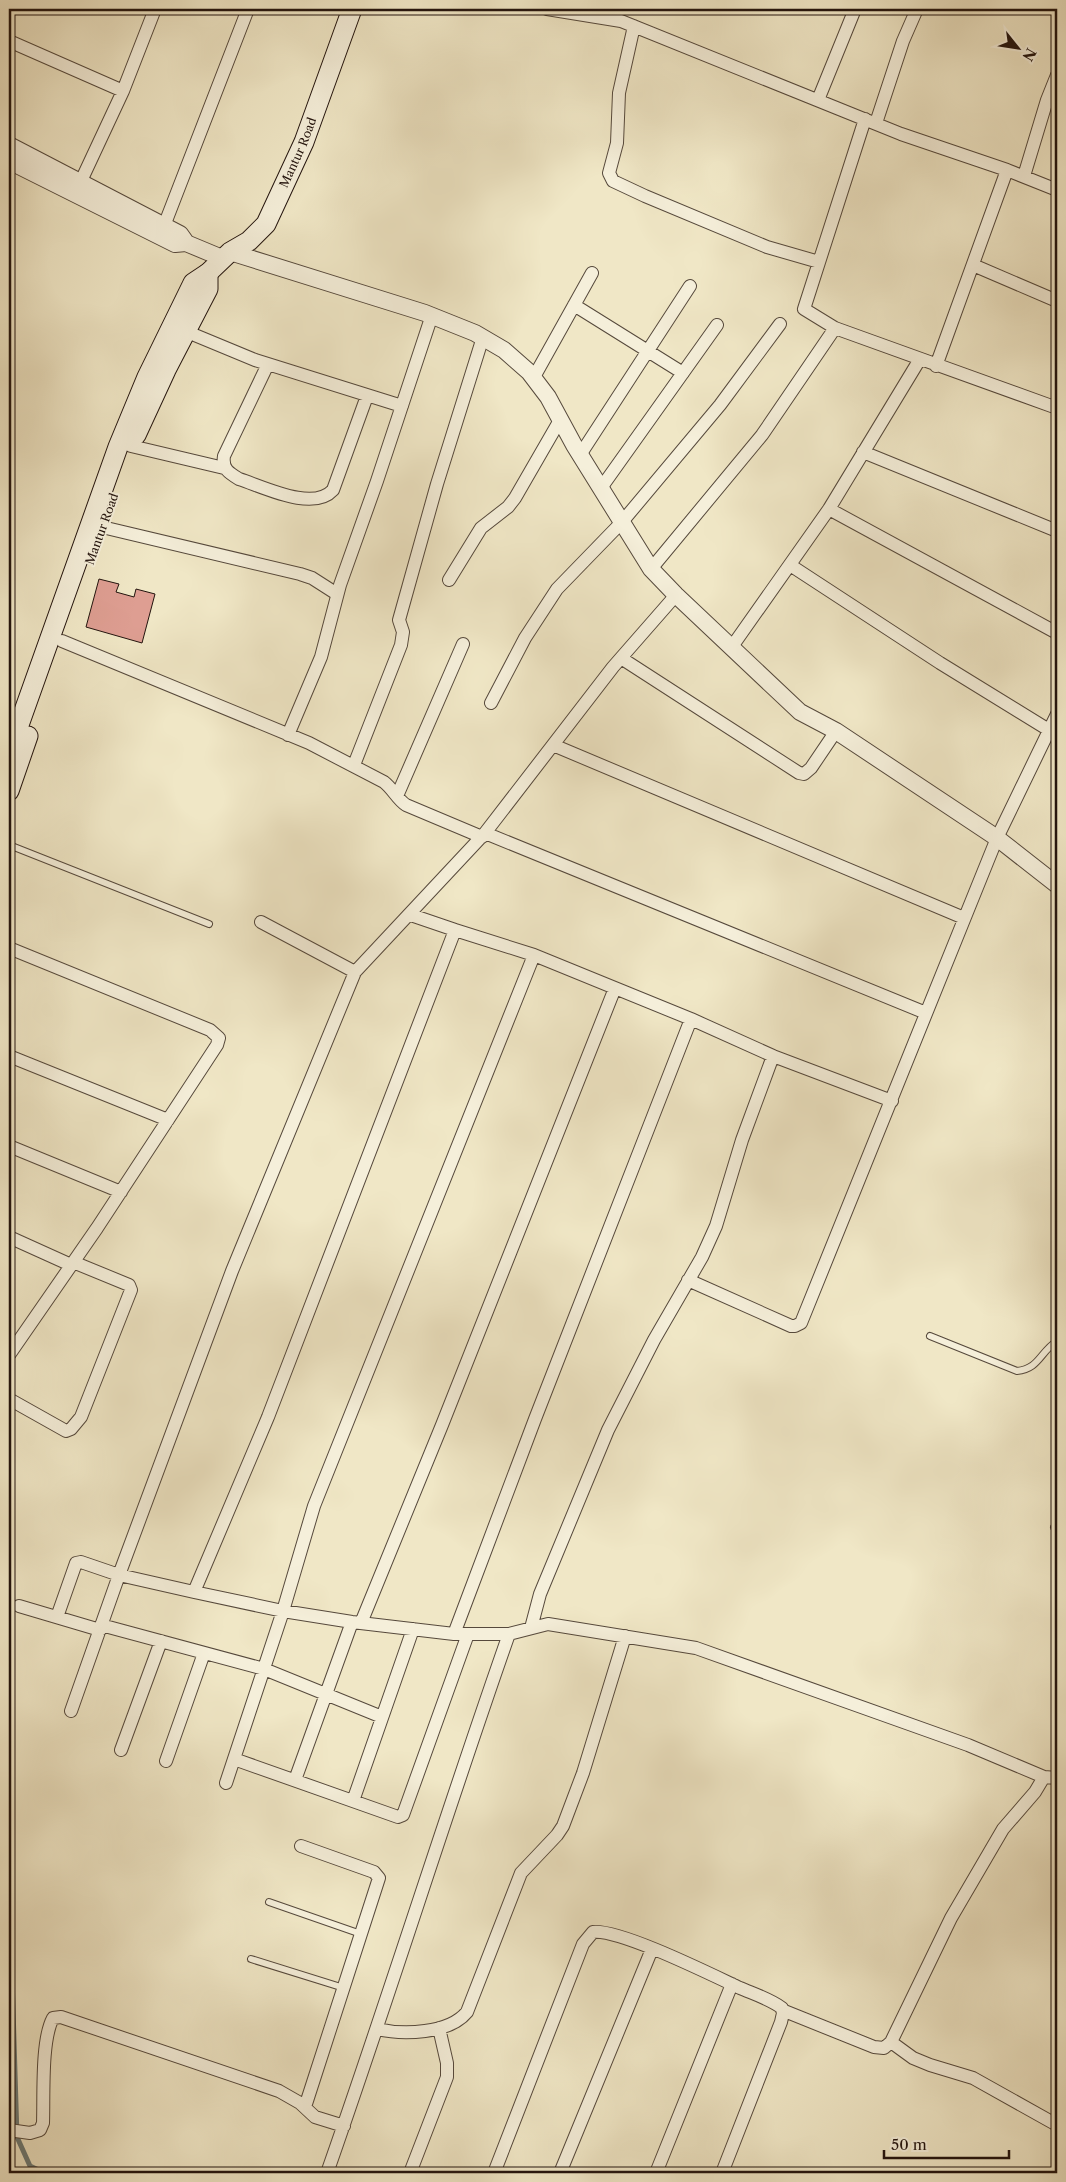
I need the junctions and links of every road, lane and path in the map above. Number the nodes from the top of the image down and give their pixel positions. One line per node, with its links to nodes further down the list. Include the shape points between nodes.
1 (154, 9): 11 (street)
2 (248, 9): 20 (street)
3 (352, 9): 22 (main road, Mantur Road, via 304,142 266,224)
4 (547, 9): 7 (street)
5 (855, 9): 12 (street)
6 (917, 9): 13 (street)
7 (623, 15): 8 (street)
8 (634, 26): 12 (street); 23 (street, via 619,93 617,143 609,173 613,181 767,247)
9 (9, 41): 11 (street)
10 (1057, 75): 17 (street)
11 (123, 91): 18 (street)
12 (818, 100): 13 (street)
13 (871, 121): 16 (street); 23 (street)
14 (9, 144): 18 (street)
15 (9, 161): 21 (street, via 175,244)
16 (1007, 170): 17 (street); 24 (street)
17 (1024, 176): 19 (street)
18 (81, 181): 20 (street)
19 (1057, 190)
20 (164, 226): 21 (street, via 180,234)
21 (186, 243): 22 (street)
22 (226, 255): 25 (main road, Mantur Road); 30 (street)
23 (819, 262): 33 (street, via 804,309)
24 (973, 265): 28 (street); 39 (street)
25 (208, 273): 34 (main road, Mantur Road, via 208,289); 71 (main road, Mantur Road, via 193,283 136,402)
26 (592, 273): 29 (street)
27 (690, 286): 36 (street)
28 (1057, 301)
29 (574, 306): 36 (street); 41 (street)
30 (432, 316): 35 (street); 43 (street)
31 (780, 324): 52 (street, via 720,405)
32 (717, 326): 40 (street)
33 (836, 328): 37 (street); 56 (street, via 762,435)
34 (185, 331): 38 (street); 46 (main road, Mantur Road)
35 (483, 337): 41 (street, via 504,350); 72 (street, via 399,620 401,645)
36 (647, 352): 40 (street); 48 (street)
37 (920, 359): 39 (street); 47 (street)
38 (268, 364): 42 (street); 49 (street, via 224,456)
39 (936, 366): 44 (street)
40 (683, 373): 50 (street)
41 (534, 377): 45 (street)
42 (367, 396): 43 (street); 49 (street, via 337,483 328,496 304,500 239,479)
43 (402, 406): 58 (street)
44 (1057, 408)
45 (560, 420): 48 (street); 57 (street, via 508,507 481,528)
46 (131, 446): 49 (street); 53 (main road, Mantur Road)
47 (863, 452): 51 (street); 54 (street)
48 (580, 455): 50 (street)
49 (224, 468)
50 (601, 488): 52 (street)
51 (829, 509): 55 (street); 60 (street)
52 (622, 522): 56 (street); 65 (street, via 558,589 525,638)
53 (102, 527): 58 (street, via 300,574); 61 (main road, Mantur Road)
54 (1057, 531)
55 (790, 565): 63 (street); 68 (street)
56 (650, 569): 59 (street)
57 (449, 580)
58 (337, 594): 69 (street, via 321,657)
59 (676, 595): 63 (street); 64 (street)
60 (1057, 633)
61 (62, 641): 69 (street); 73 (main road, Mantur Road)
62 (463, 644): 74 (street)
63 (731, 648): 67 (street, via 800,712)
64 (621, 658): 67 (street, via 799,773 804,774 811,768); 70 (street)
65 (491, 703)
66 (1057, 714): 68 (street)
67 (836, 731): 76 (street)
68 (1053, 733): 76 (street)
69 (288, 735): 72 (street)
70 (553, 745): 75 (street); 80 (street)
71 (9, 753)
72 (354, 766): 74 (street, via 384,782)
73 (9, 791)
74 (397, 796): 75 (street, via 406,805)
75 (483, 835): 79 (street); 88 (street)
76 (997, 838): 78 (street); 80 (street)
77 (9, 845): 82 (lane)
78 (1057, 885)
79 (410, 914): 83 (street); 86 (street)
80 (964, 918): 88 (street)
81 (261, 922): 86 (street)
82 (209, 924)
83 (455, 930): 85 (street); 104 (street, via 268,1417)
84 (9, 948): 93 (street, via 215,1033 219,1038 217,1045)
85 (534, 955): 87 (street); 106 (street, via 314,1506)
86 (355, 972): 103 (street, via 232,1271)
87 (615, 988): 89 (street); 108 (street)
88 (926, 1013): 92 (street)
89 (691, 1019): 91 (street); 112 (street)
90 (9, 1056): 93 (street)
91 (773, 1056): 92 (street); 98 (street, via 742,1140 716,1226)
92 (892, 1101): 98 (street, via 801,1323 791,1326)
93 (168, 1120): 95 (street)
94 (9, 1146): 95 (street)
95 (120, 1192): 97 (street)
96 (9, 1237): 97 (street)
97 (72, 1263): 101 (street); 102 (street, via 129,1285 131,1290 81,1417 72,1429 66,1431)
98 (688, 1280): 110 (street, via 608,1430 540,1594)
99 (930, 1336): 100 (lane, via 1017,1371 1035,1365 1048,1347)
100 (1057, 1341)
101 (9, 1355)
102 (9, 1399)
103 (118, 1575): 104 (street); 107 (street, via 76,1563); 109 (street)
104 (194, 1592): 106 (street)
105 (19, 1606): 107 (street)
106 (283, 1611): 108 (street); 118 (street)
107 (57, 1617): 109 (street)
108 (357, 1623): 111 (street); 119 (street)
109 (100, 1627): 116 (street); 120 (street)
110 (531, 1628): 114 (street); 115 (street, via 548,1624)
111 (413, 1629): 112 (street); 121 (street)
112 (454, 1634): 113 (street)
113 (468, 1634): 114 (street); 129 (street, via 405,1812 398,1817)
114 (509, 1634): 139 (street)
115 (625, 1636): 125 (street, via 696,1648 968,1745); 138 (street, via 583,1773 563,1826 520,1873 467,2012 455,2023)
116 (161, 1641): 117 (street); 122 (street)
117 (204, 1652): 118 (street); 124 (street)
118 (264, 1669): 119 (street); 123 (street)
119 (326, 1695): 121 (street); 127 (street)
120 (71, 1711)
121 (382, 1717): 129 (street)
122 (121, 1750)
123 (234, 1759): 127 (street); 128 (street)
124 (166, 1761)
125 (1044, 1777): 126 (street); 140 (street, via 1003,1830 951,1918)
126 (1057, 1778)
127 (295, 1780): 129 (street)
128 (226, 1783)
129 (353, 1801)
130 (301, 1846): 132 (street, via 378,1874 379,1882)
131 (268, 1902): 132 (lane)
132 (362, 1934): 136 (street)
133 (652, 1949): 135 (street); 147 (street, via 600,1931 594,1932 584,1944); 148 (street)
134 (251, 1959): 136 (lane)
135 (732, 1984): 137 (street); 149 (street)
136 (344, 1988): 141 (street)
137 (782, 2010): 140 (street, via 874,2047 884,2048); 150 (street, via 781,2022)
138 (439, 2028): 139 (street, via 398,2033); 146 (street, via 447,2077)
139 (377, 2029): 143 (street)
140 (891, 2042): 142 (street, via 913,2058 974,2078)
141 (305, 2107): 143 (street, via 315,2117); 144 (street, via 279,2091 61,2017 53,2018 46,2040 40,2130)
142 (1057, 2125)
143 (344, 2126): 145 (street)
144 (9, 2130)
145 (327, 2173)
146 (410, 2173)
147 (494, 2173)
148 (560, 2173)
149 (656, 2173)
150 (722, 2173)

